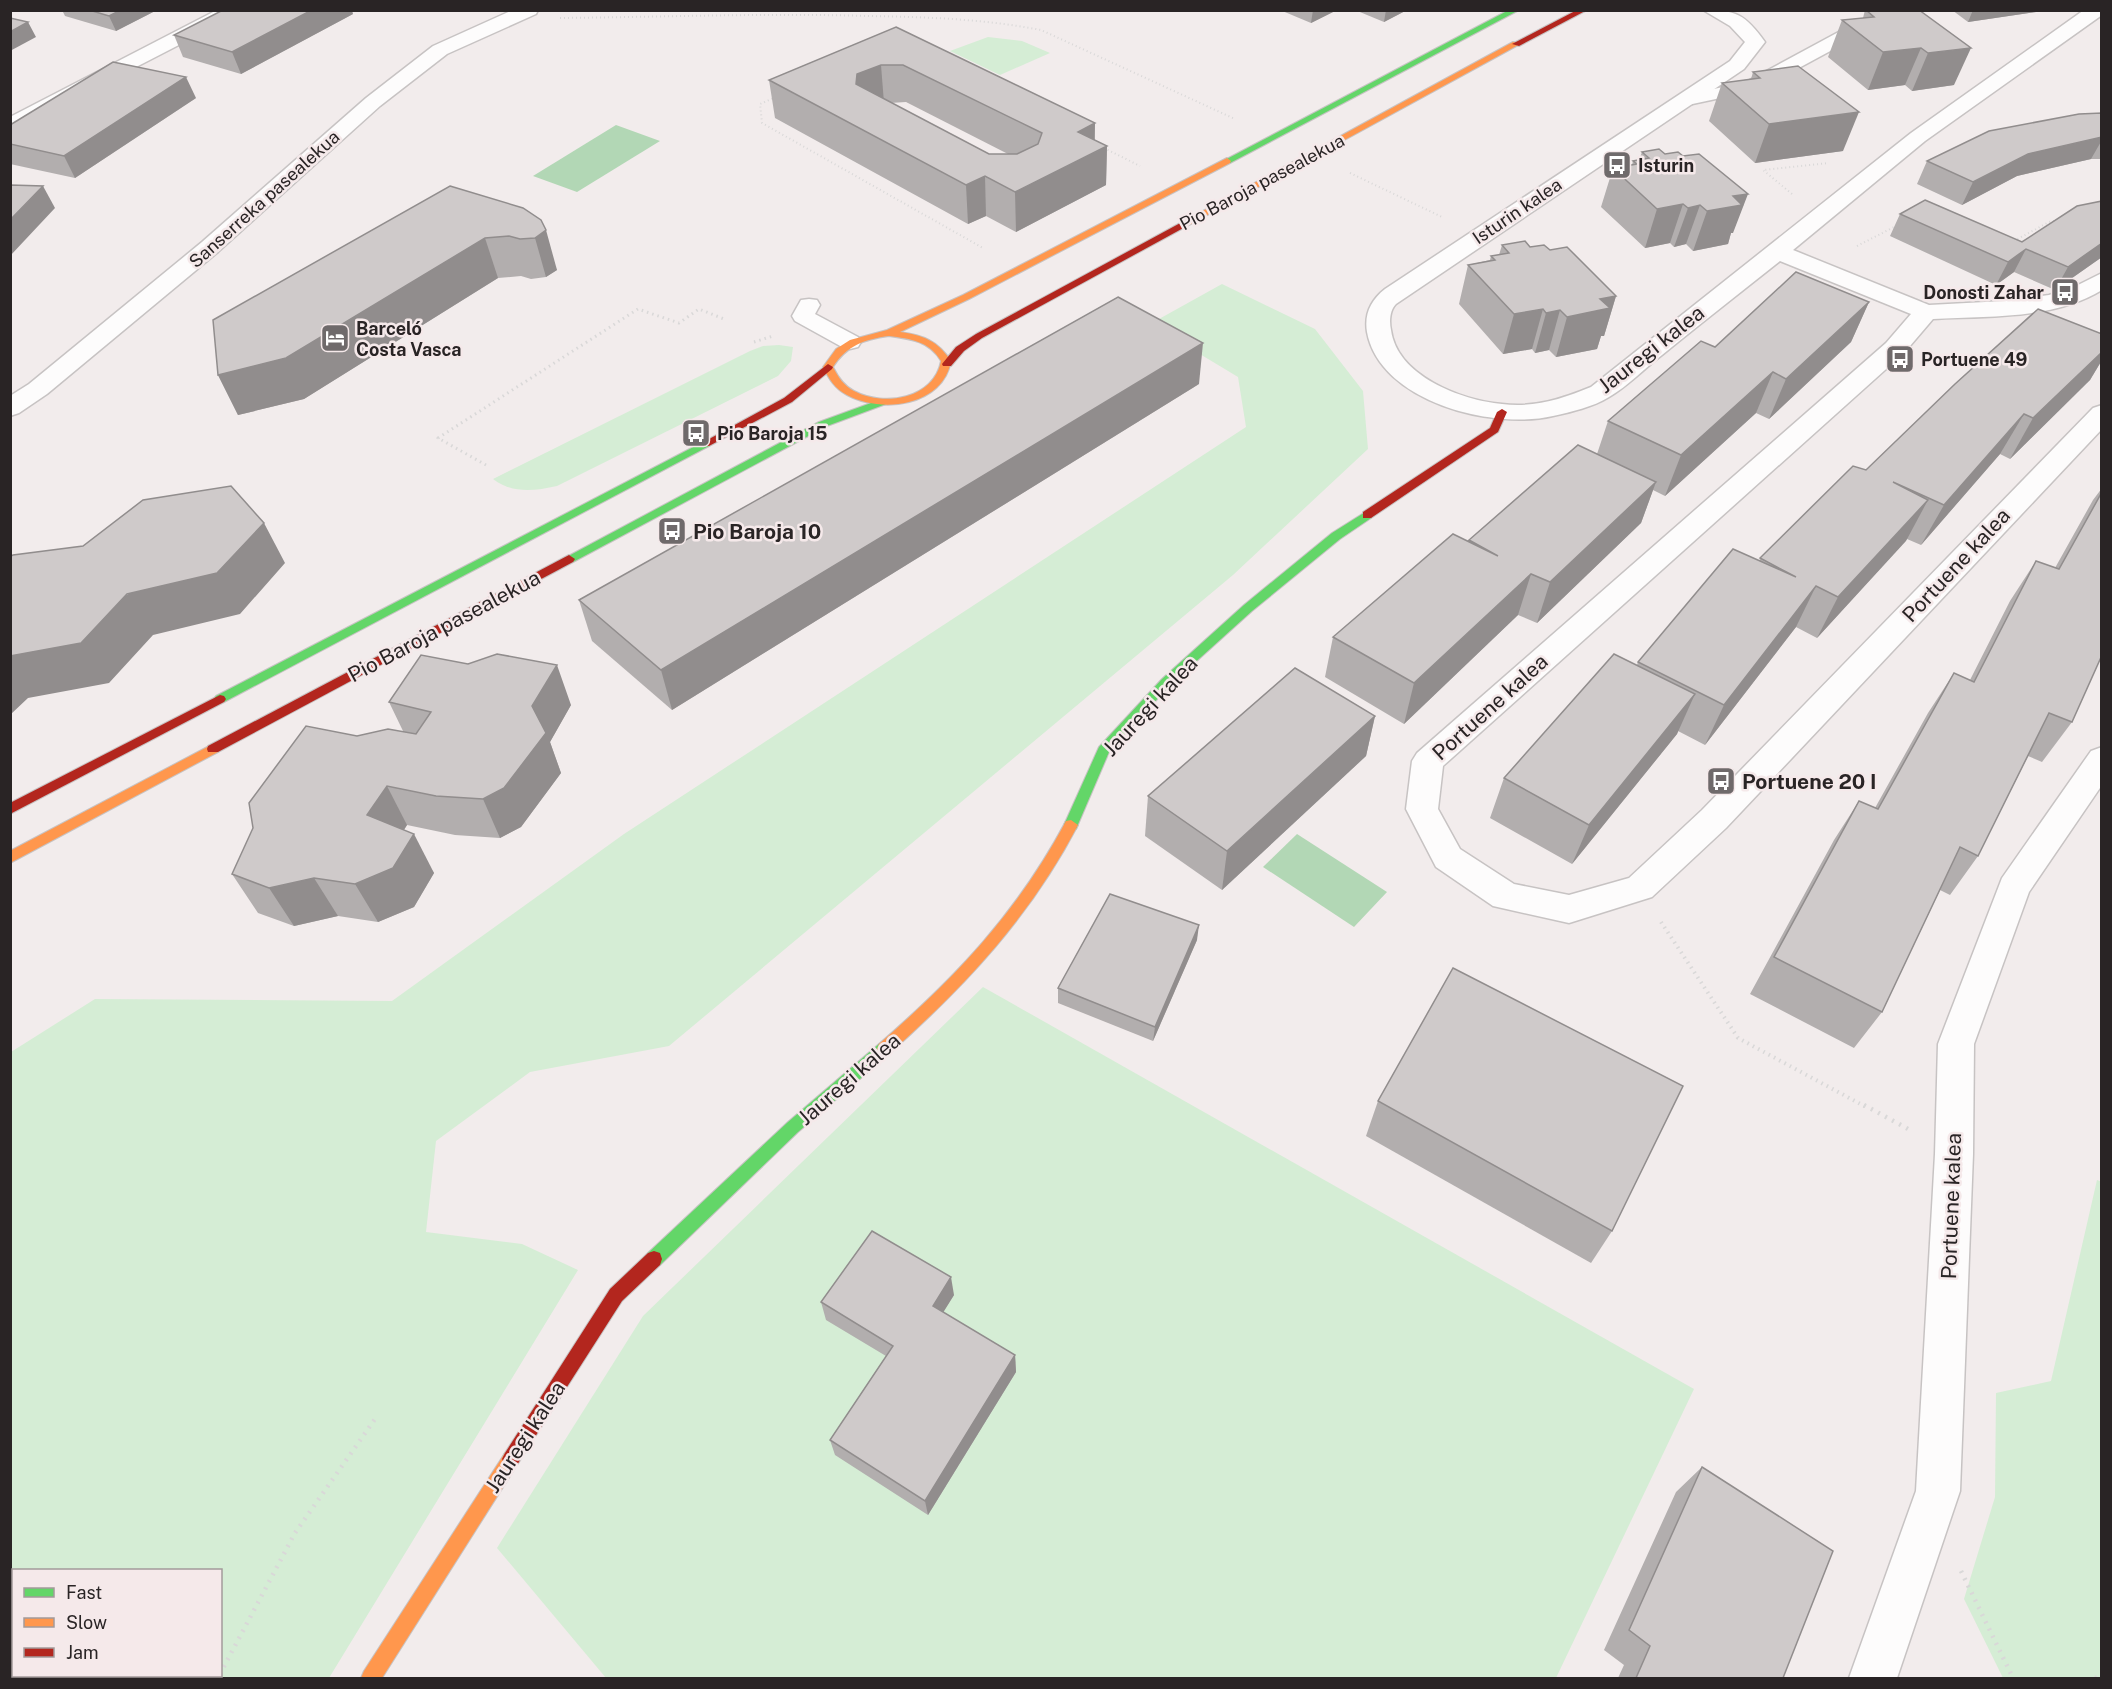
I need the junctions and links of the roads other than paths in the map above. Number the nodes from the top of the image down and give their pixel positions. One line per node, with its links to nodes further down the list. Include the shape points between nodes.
1 (232, 10): 9 (street)
2 (1516, 10): 14 (main road, Pio Baroja pasealekua, via 966,297)
3 (1584, 10): 16 (main road, Pio Baroja pasealekua, via 979,336)
4 (1712, 10): 8 (street, Isturin kalea, via 1747,29 1755,42 1737,65)
5 (1894, 10): 8 (lane, via 1889,19 1852,32 1752,86)
6 (528, 11): 19 (street, Sanserreka pasealekua, via 440,50 373,102 210,248)
7 (2097, 12): 10 (street, Jauregi kalea, via 1918,137)
8 (1683, 101): 20 (street, Isturin kalea, via 1383,303 1377,328 1386,355 1413,380 1447,397)
9 (10, 126)
10 (1777, 252): 13 (street); 20 (street, Jauregi kalea, via 1600,392 1571,405 1536,413)
11 (2102, 280): 13 (street, via 2052,302)
12 (809, 305): 15 (lane, via 803,316)
13 (1926, 312): 21 (street, Portuene kalea, via 1895,348 1428,761 1422,809 1448,858 1505,896 1569,909 1640,888 1714,819)
14 (889, 333): 15 (main road); 16 (main road, via 929,341 939,347)
15 (850, 342): 17 (main road, via 839,349)
16 (947, 364): 18 (main road, via 939,383 929,391)
17 (828, 367): 18 (main road, via 834,384 842,391); 23 (main road, Pio Baroja pasealekua, via 788,400)
18 (882, 402): 24 (main road, Pio Baroja pasealekua, via 823,424 760,456)
19 (10, 408)
20 (1502, 412): 25 (main road, Jauregi kalea, via 1494,430 1336,536 1166,682 1104,750 1063,839 1033,890 983,952 911,1026 793,1127 616,1294)
21 (2102, 414)
22 (2102, 759): 26 (street, Portuene kalea, via 2014,887 1956,1044 1938,1491)
23 (10, 809)
24 (10, 858)
25 (371, 1678)
26 (1873, 1678)

